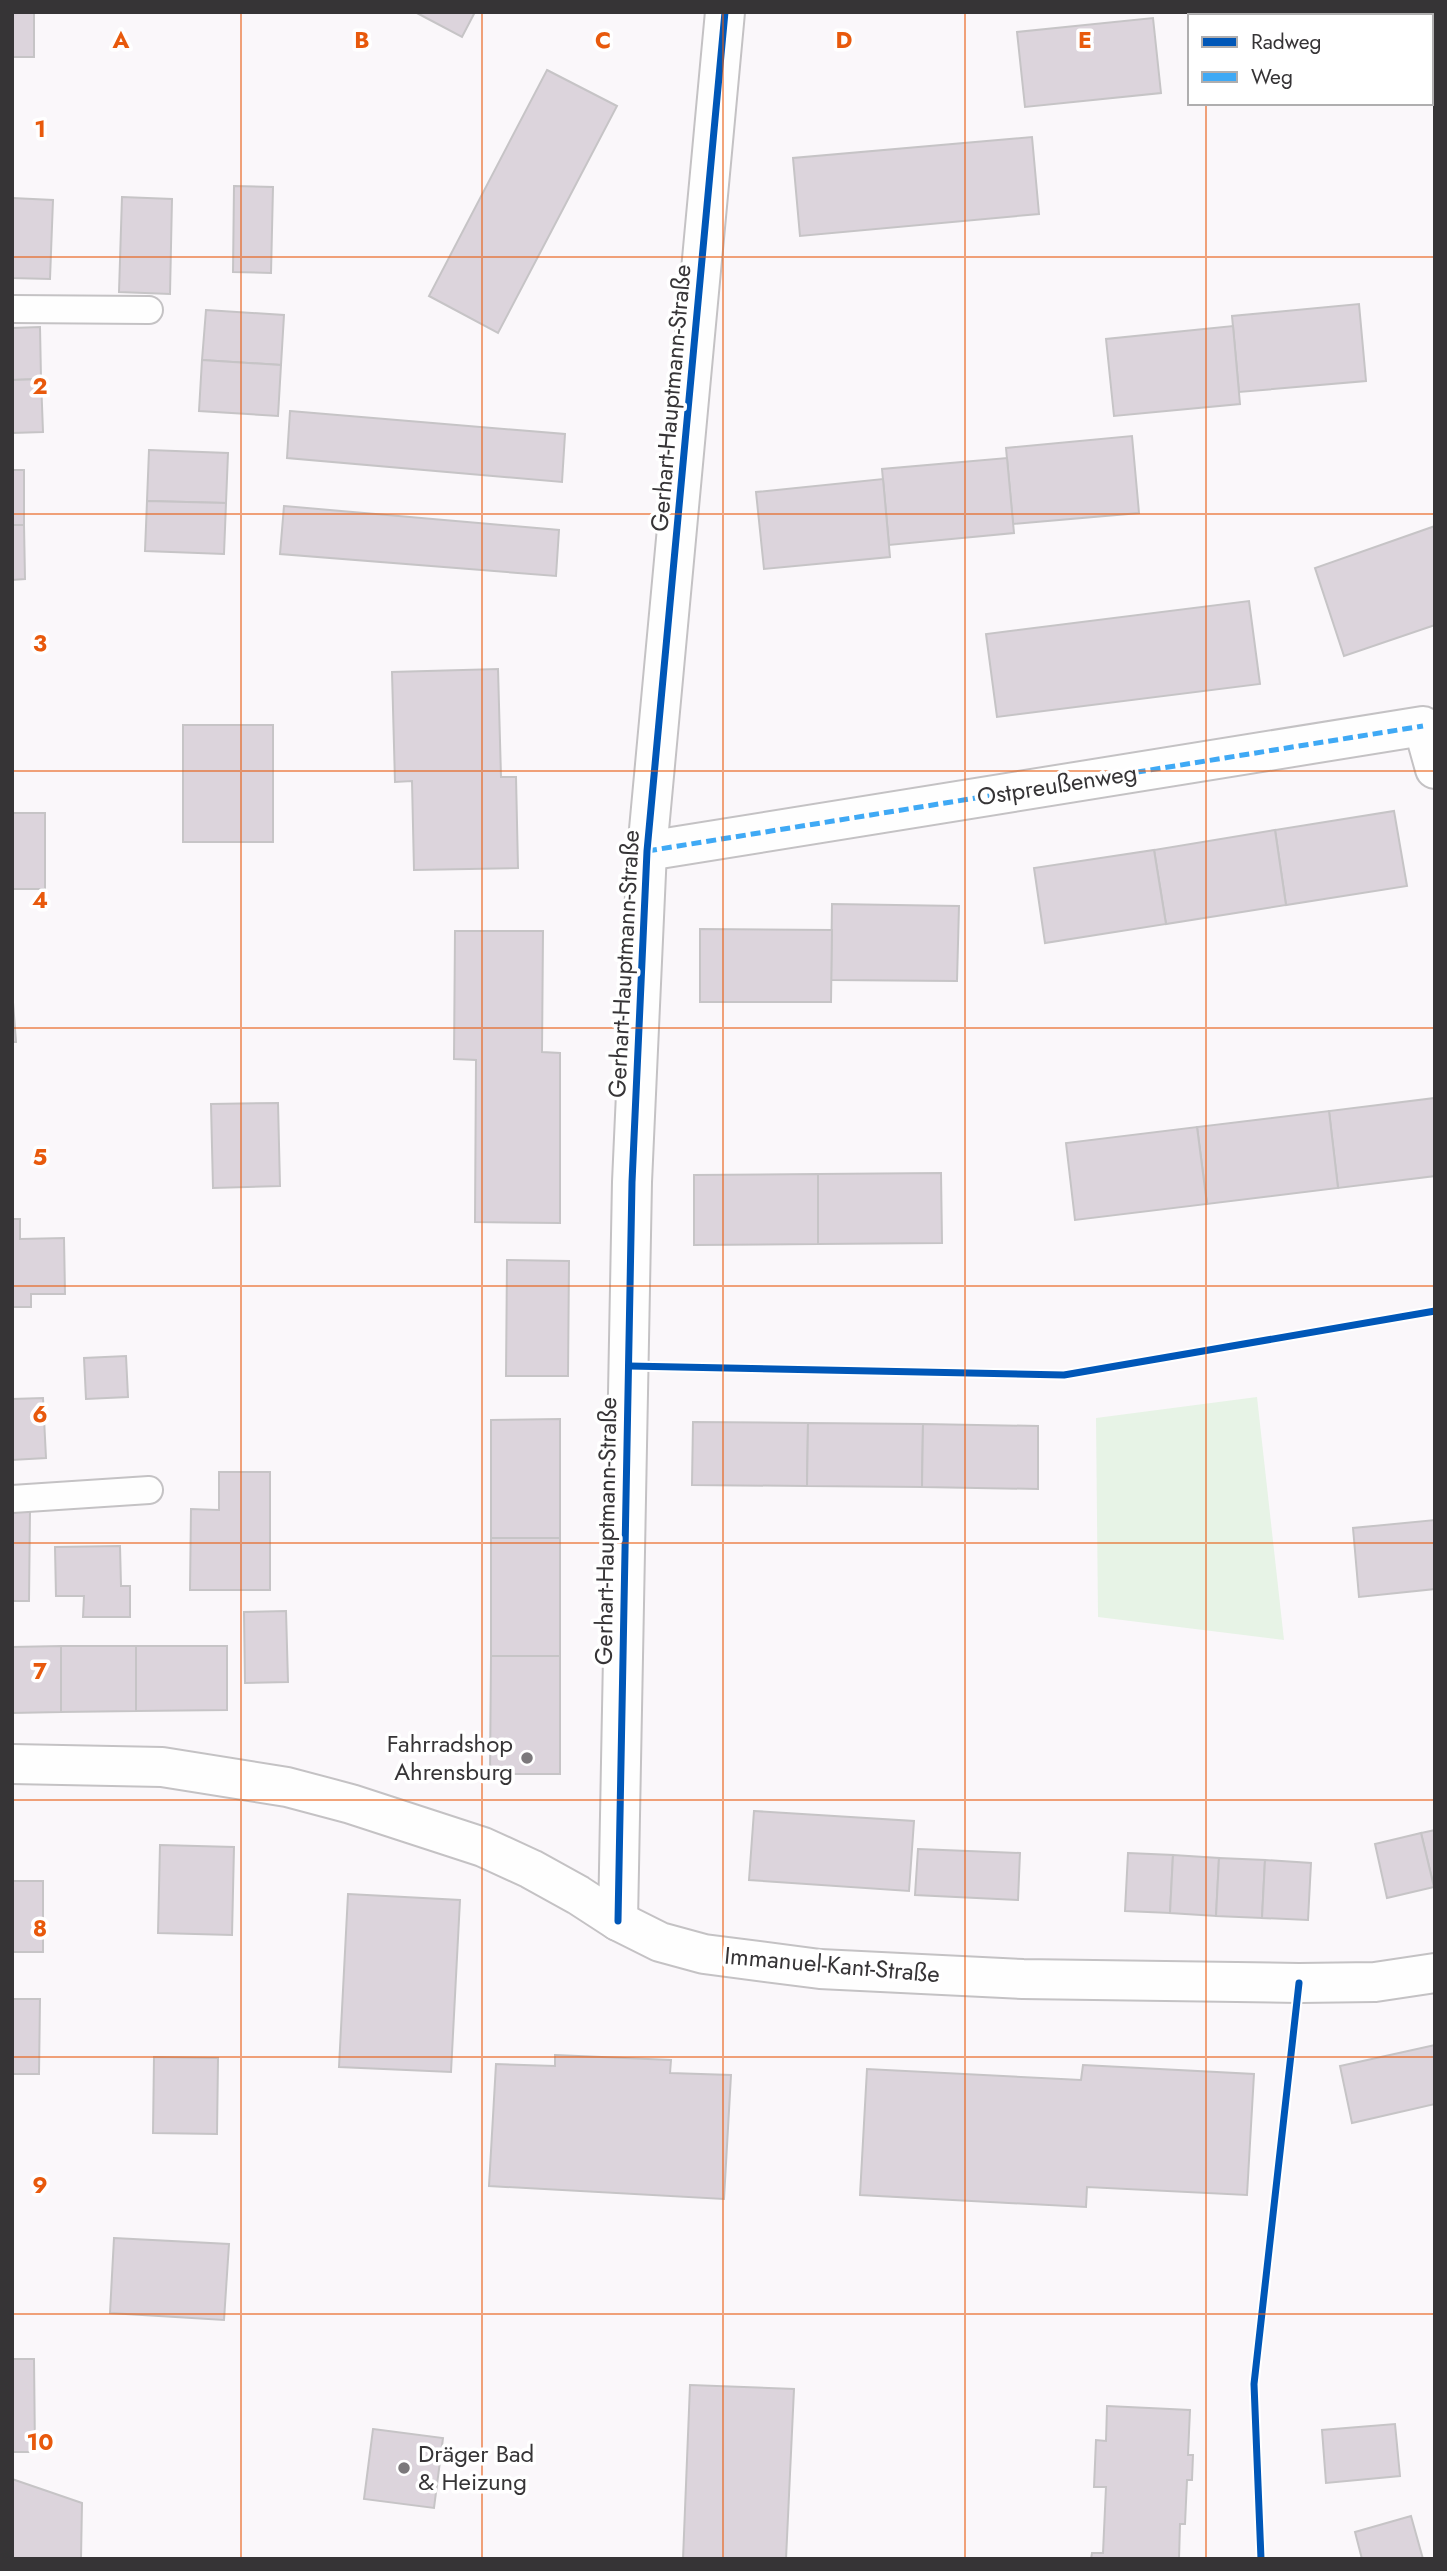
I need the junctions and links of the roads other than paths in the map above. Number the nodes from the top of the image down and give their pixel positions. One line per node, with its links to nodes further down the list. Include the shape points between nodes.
1 (725, 12): 5 (street, Gerhart-Hauptmann-Straße)
2 (12, 309): 3 (lane)
3 (149, 310)
4 (1435, 769): 5 (street, Ostpreußenweg, via 1423,726)
5 (647, 851): 9 (street, Gerhart-Hauptmann-Straße, via 632,1182)
6 (149, 1490): 7 (lane)
7 (12, 1499)
8 (12, 1764): 9 (street, Immanuel-Kant-Straße, via 162,1767 287,1787 483,1847 531,1869)
9 (618, 1921): 10 (street, Immanuel-Kant-Straße, via 660,1942 704,1954 820,1969 1023,1979 1299,1983 1375,1982)
10 (1435, 1973)

